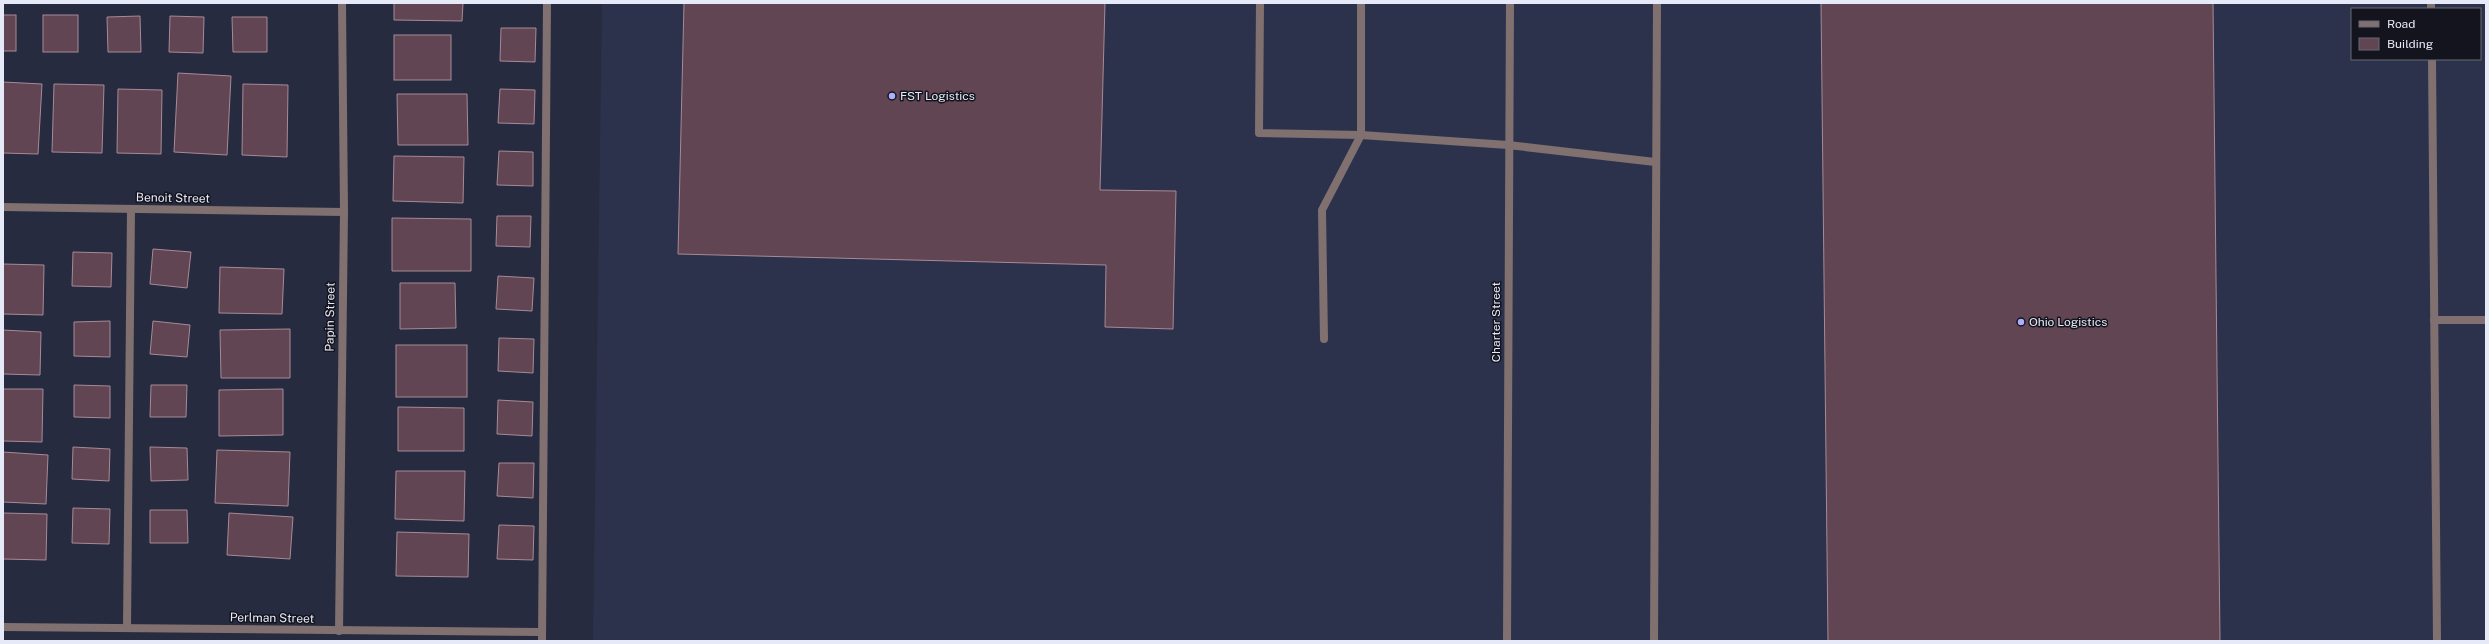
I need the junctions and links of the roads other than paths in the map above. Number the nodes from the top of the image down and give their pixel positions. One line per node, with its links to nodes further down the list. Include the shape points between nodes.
1 (342, 3): 13 (street, Papin Street)
2 (547, 3): 20 (street)
3 (1260, 3): 8 (street, via 1259,133)
4 (1361, 3): 8 (street)
5 (1510, 3): 9 (street, Charter Street)
6 (1657, 3): 10 (street)
7 (2432, 60): 14 (street)
8 (1361, 134): 9 (street); 16 (street, via 1322,210)
9 (1508, 145): 10 (street); 22 (street, Charter Street)
10 (1655, 162): 23 (street)
11 (3, 208): 12 (street, Benoit Street)
12 (131, 209): 13 (street, Benoit Street); 18 (street)
13 (344, 212): 19 (street, Papin Street)
14 (2434, 320): 15 (street); 24 (street)
15 (2486, 320)
16 (1324, 338)
17 (3, 627): 18 (street, Perlman Street)
18 (127, 627): 19 (street, Perlman Street)
19 (339, 631): 20 (street, Perlman Street)
20 (541, 632): 21 (street)
21 (542, 641)
22 (1507, 641)
23 (1654, 641)
24 (2437, 641)

